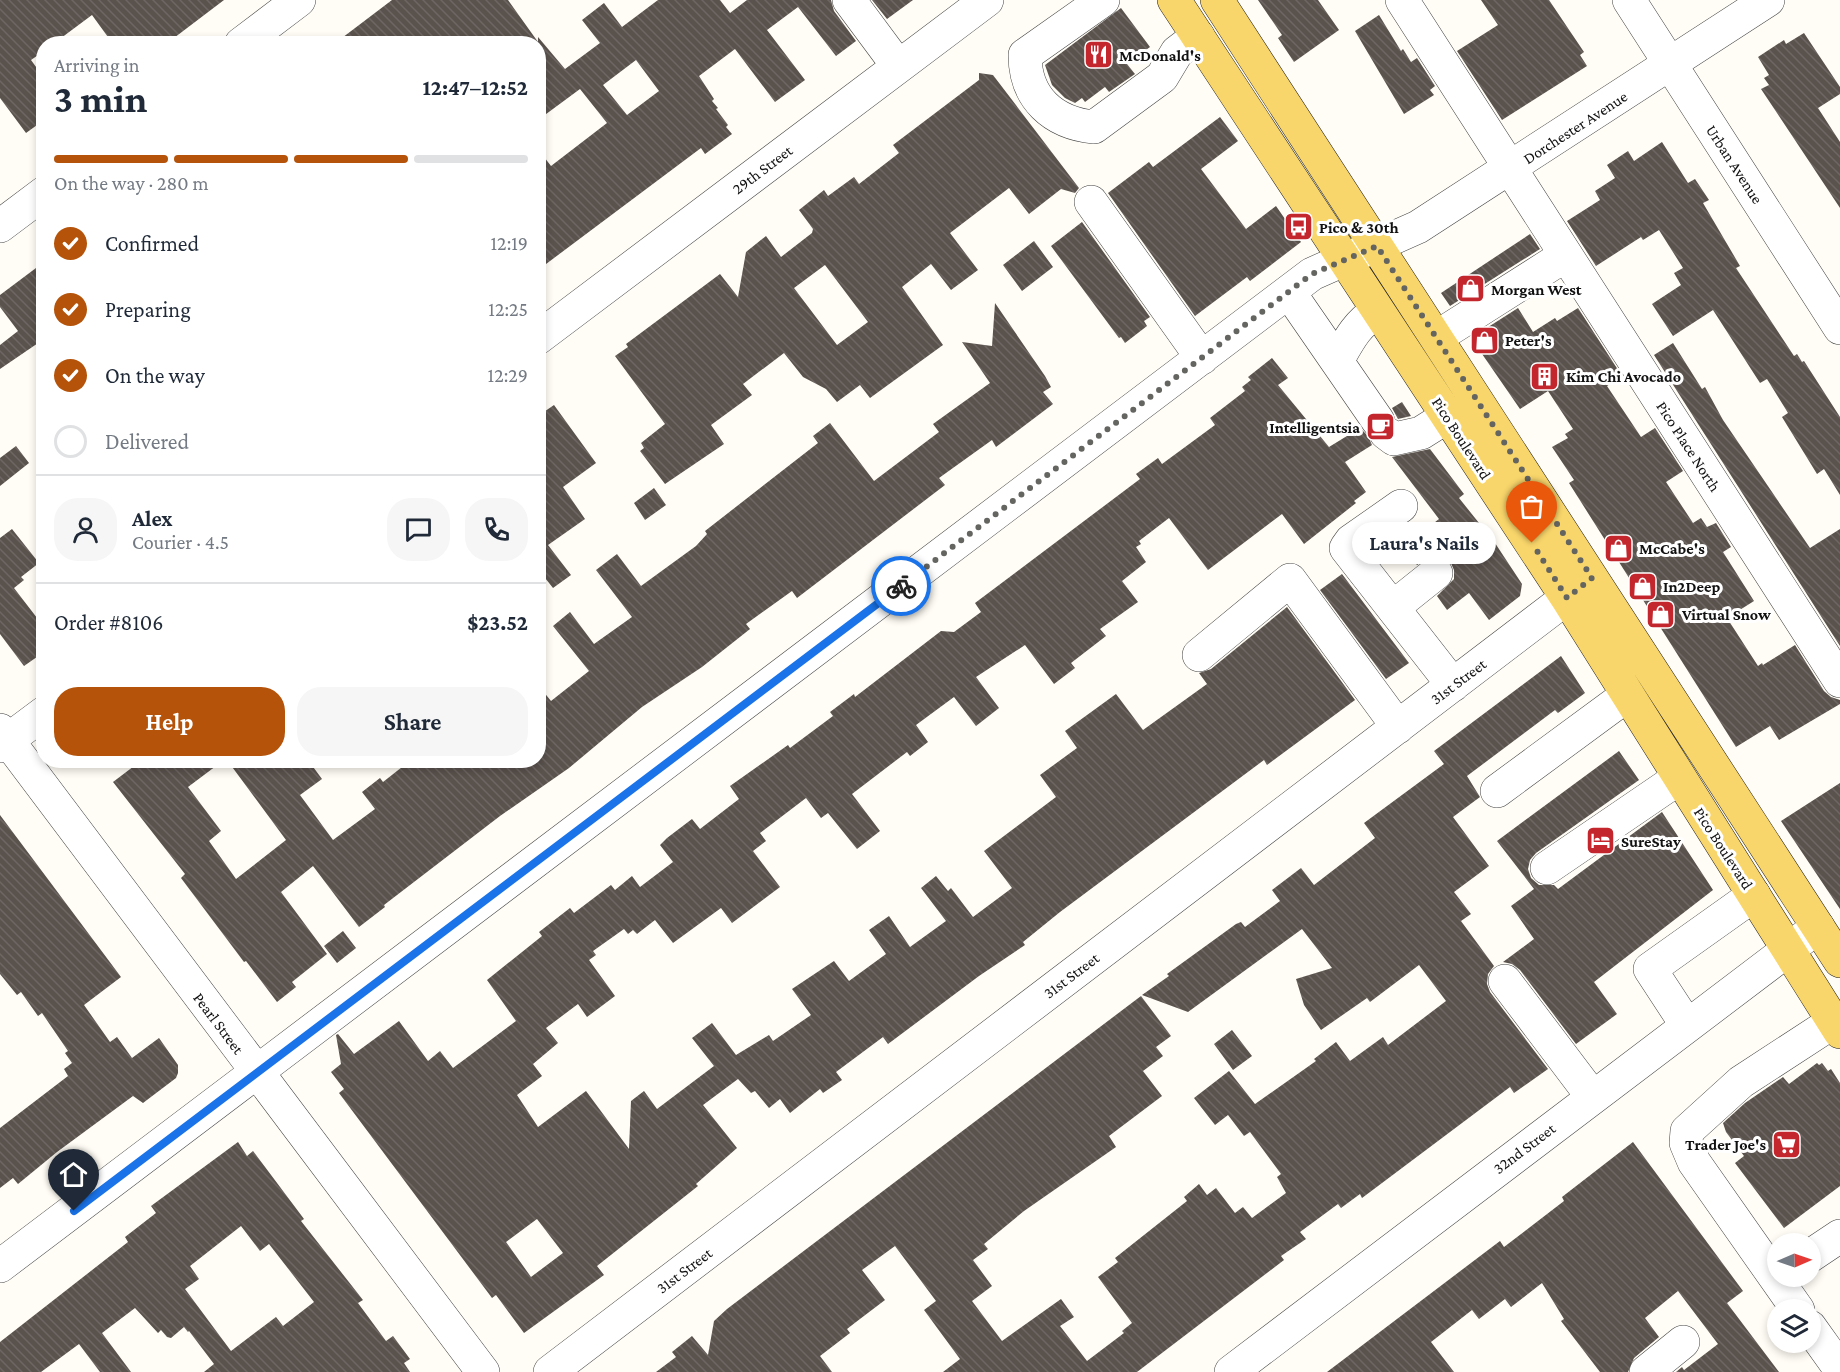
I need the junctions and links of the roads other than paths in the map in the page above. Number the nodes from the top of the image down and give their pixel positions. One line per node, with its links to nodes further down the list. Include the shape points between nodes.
1 (299, 0): 10 (street)
2 (849, 0): 13 (street)
3 (987, 0): 13 (street, 29th Street)
4 (1102, 0): 11 (street, via 1025,55 1029,87 1045,110 1075,125 1094,127 1162,77 1177,52)
5 (1174, 0): 11 (main road, Pico Boulevard)
6 (1217, 0): 18 (main road, Pico Boulevard)
7 (1402, 0): 14 (street, Pico Place North)
8 (1629, 0): 12 (street, Urban Avenue)
9 (1768, 0): 12 (street, Dorchester Avenue)
10 (252, 36)
11 (1198, 36): 20 (main road, Pico Boulevard)
12 (1671, 64): 14 (street, Dorchester Avenue); 23 (street, Urban Avenue)
13 (898, 66): 24 (street, 29th Street)
14 (1511, 168): 18 (street, Dorchester Avenue, via 1418,227); 19 (street, Pico Place North)
15 (36, 199): 17 (street)
16 (1091, 202): 26 (street)
17 (0, 226)
18 (1377, 246): 20 (street, Dorchester Avenue); 25 (main road, Pico Boulevard)
19 (1566, 255): 25 (street); 34 (street, Pico Place North)
20 (1346, 260): 21 (street, Dorchester Avenue, via 1312,274); 22 (main road, Pico Boulevard)
21 (1289, 292): 26 (street, Dorchester Avenue); 27 (street)
22 (1377, 311): 27 (street, via 1354,330); 28 (main road, Pico Boulevard)
23 (1840, 328)
24 (546, 332)
25 (1437, 337): 31 (main road, Pico Boulevard)
26 (1202, 358): 50 (street, Dorchester Avenue)
27 (1337, 361): 28 (street, via 1394,439 1421,433)
28 (1448, 416): 31 (main road, Pico Boulevard)
29 (1401, 507): 32 (street, via 1346,548)
30 (1436, 573): 32 (street, via 1396,604)
31 (1580, 588): 35 (street, 31st Street); 36 (main road, Pico Boulevard); 44 (main road, Pico Boulevard)
32 (1395, 610): 35 (street)
33 (1199, 655): 38 (street, via 1290,580)
34 (1840, 681)
35 (1453, 685): 38 (street, 31st Street)
36 (1626, 696): 40 (main road, Pico Boulevard); 41 (street)
37 (36, 718): 39 (street)
38 (1398, 727): 58 (street, 31st Street)
39 (3, 739): 50 (street, Pearl Street)
40 (1679, 778): 42 (street); 43 (main road, Pico Boulevard)
41 (1497, 791)
42 (1547, 868)
43 (1754, 895): 45 (main road, Pico Boulevard); 48 (street, via 1650,969)
44 (1818, 927): 45 (street, 32nd Street); 46 (main road, Pico Boulevard)
45 (1788, 949): 48 (street, 32nd Street); 49 (main road, Pico Boulevard)
46 (1840, 961)
47 (1505, 981): 51 (street)
48 (1686, 1024): 51 (street, 32nd Street)
49 (1836, 1027): 52 (street, via 1741,1082 1687,1131 1686,1143 1694,1162)
50 (257, 1074): 53 (street, Dorchester Avenue); 57 (street, Pearl Street)
51 (1592, 1096): 59 (street, 32nd Street)
52 (1767, 1262)
53 (0, 1266)
54 (1683, 1342): 60 (street)
55 (1821, 1342): 56 (street)
56 (1840, 1369)
57 (483, 1372)
58 (550, 1372)
59 (1231, 1372)
60 (1646, 1372)

